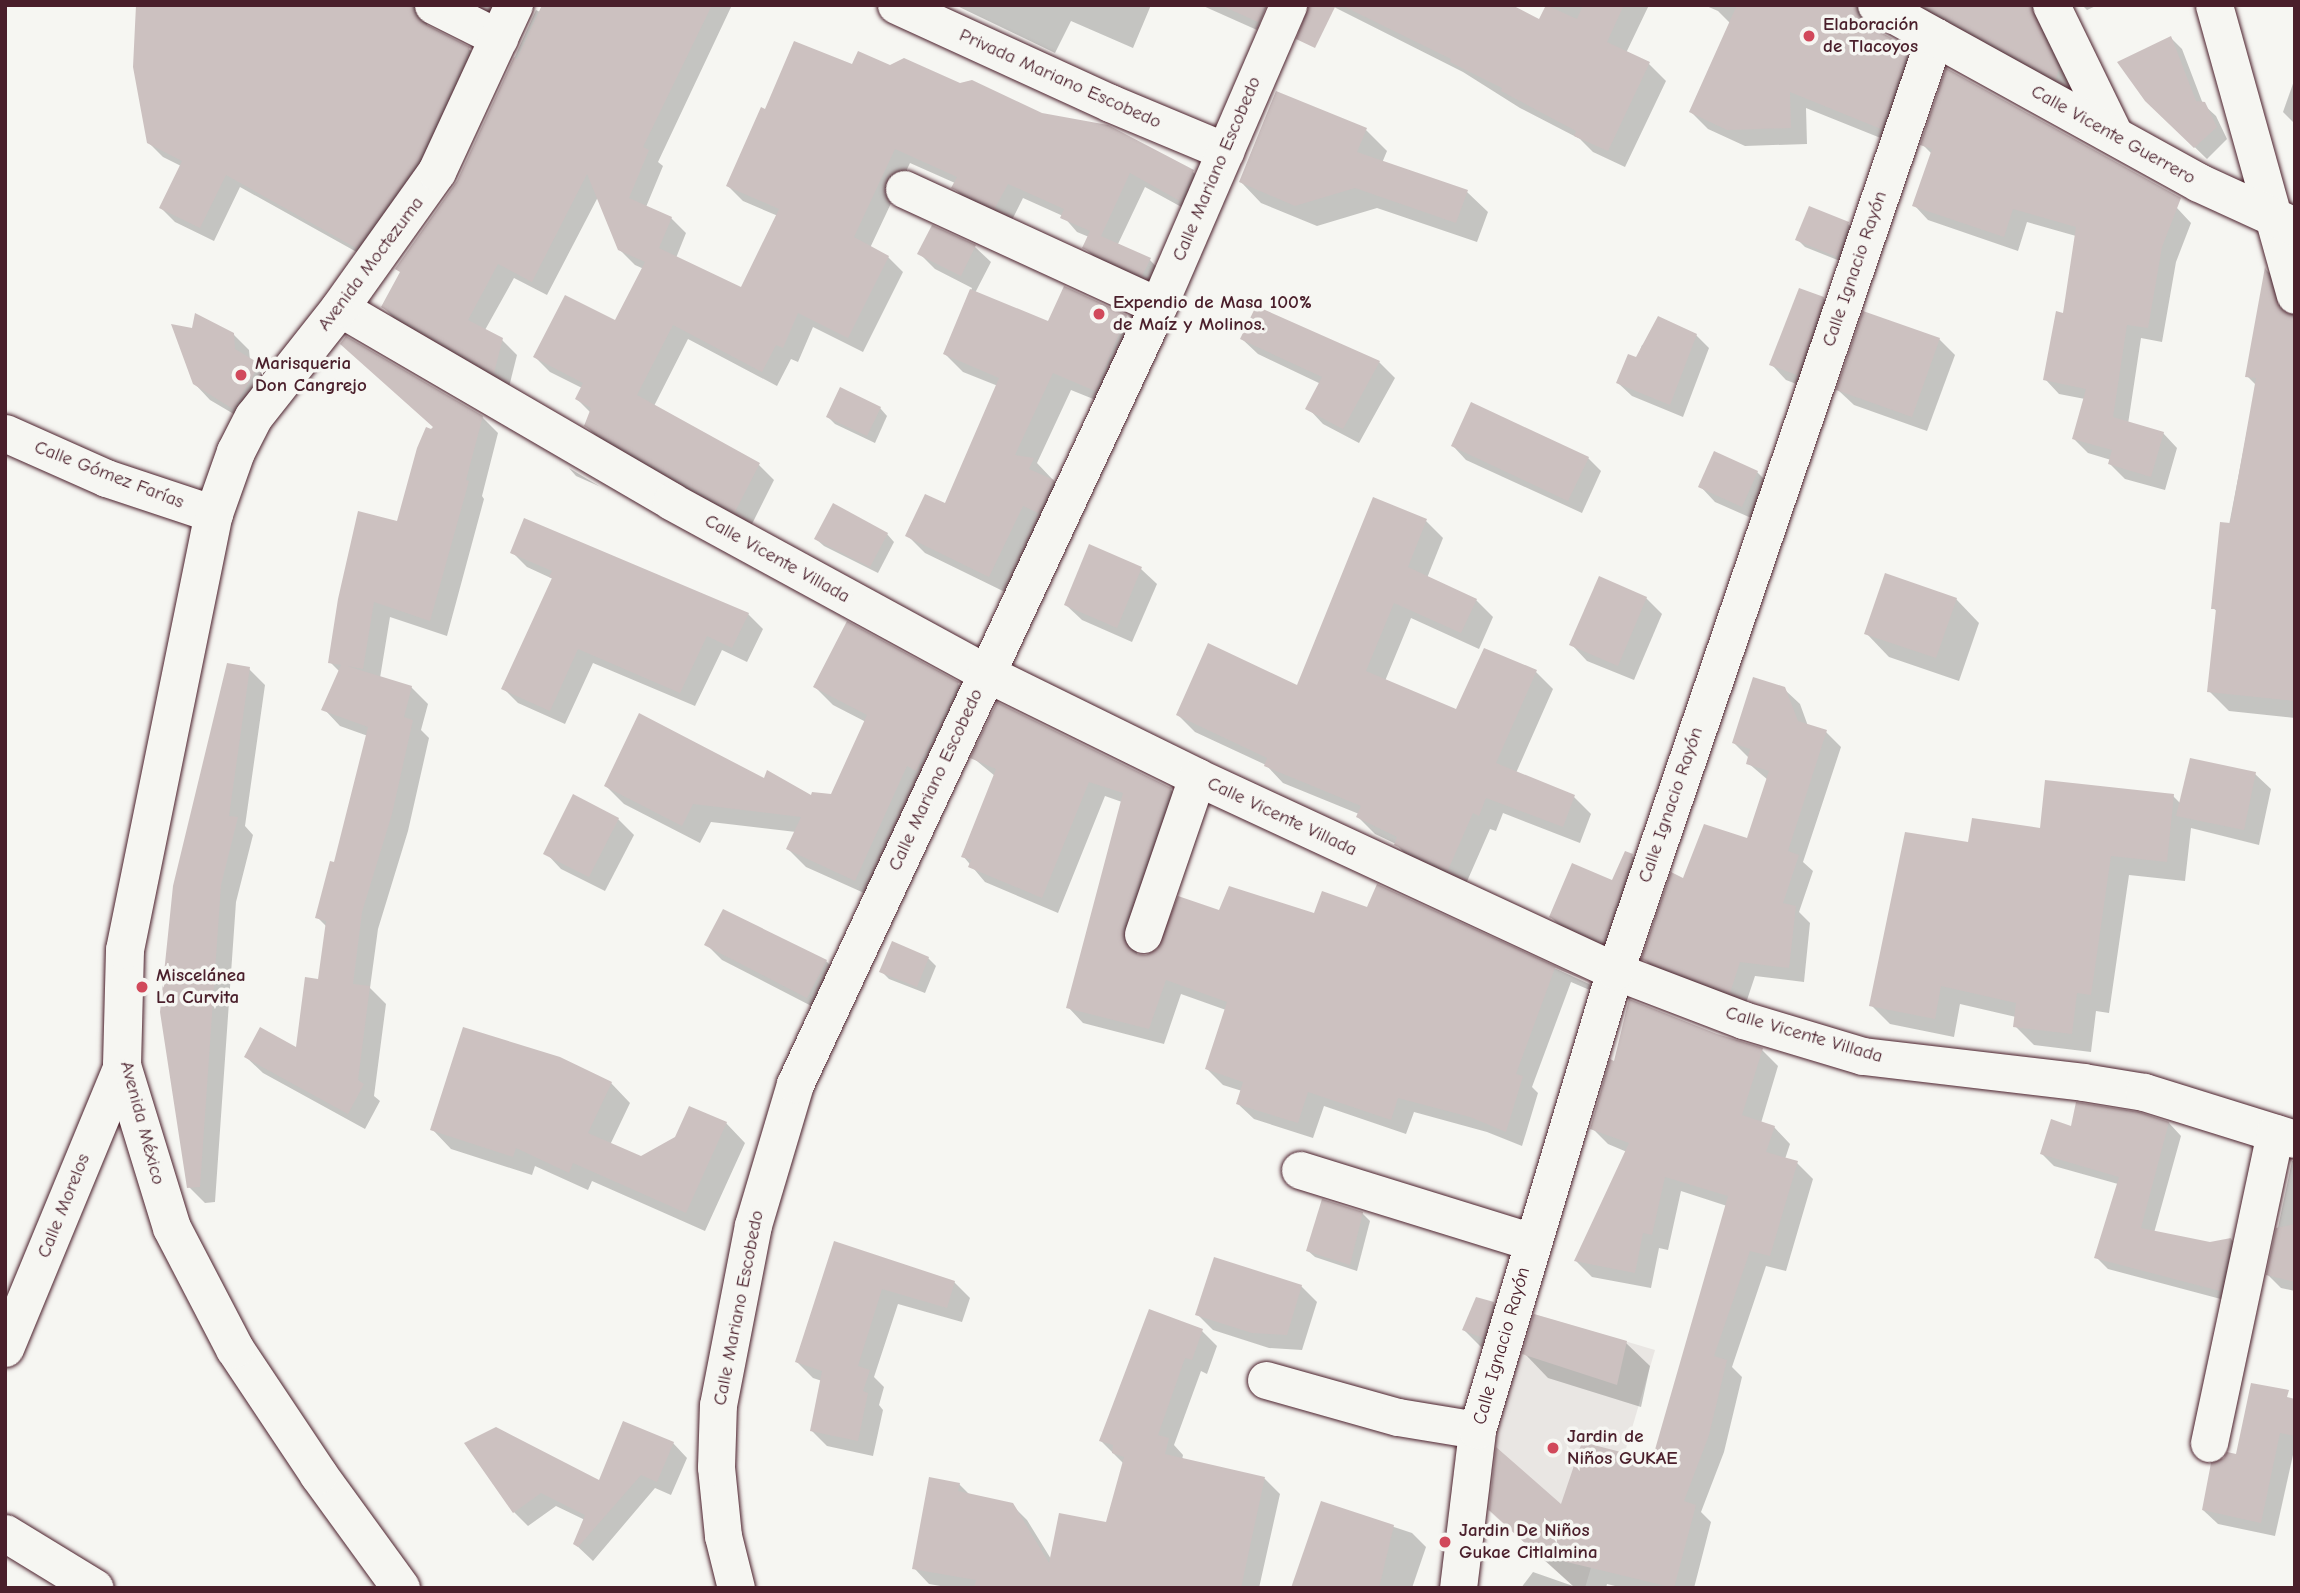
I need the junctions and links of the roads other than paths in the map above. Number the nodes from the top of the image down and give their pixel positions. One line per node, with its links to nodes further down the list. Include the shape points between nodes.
1 (433, 5): 7 (street)
2 (896, 5): 10 (street, Privada Mariano Escobedo)
3 (1288, 5): 10 (street, Calle Mariano Escobedo)
4 (1877, 5): 8 (main road, Calle Vicente Guerrero)
5 (2051, 5): 9 (street)
6 (2214, 5): 12 (street)
7 (507, 21): 15 (main road, Avenida Moctezuma, via 437,172)
8 (1935, 36): 9 (main road, Calle Vicente Guerrero); 21 (street, Calle Ignacio Rayón)
9 (2114, 134): 12 (main road, Calle Vicente Guerrero, via 2199,183)
10 (1225, 151): 14 (street, Calle Mariano Escobedo)
11 (904, 189): 14 (street)
12 (2284, 222): 13 (street)
13 (2295, 295)
14 (1158, 306): 18 (street, Calle Mariano Escobedo)
15 (340, 308): 17 (main road, Avenida Moctezuma, via 254,417); 18 (street, Calle Vicente Villada, via 671,501)
16 (5, 433): 17 (street, Calle Gómez Farías, via 106,478)
17 (214, 514): 22 (main road, Avenida México, via 125,950)
18 (986, 673): 19 (street, Calle Vicente Villada); 33 (street, Calle Mariano Escobedo, via 795,1084 752,1225 718,1405 716,1467 723,1536)
19 (1197, 778): 20 (street); 21 (street, Calle Vicente Villada)
20 (1143, 934)
21 (1615, 971): 23 (street, Calle Vicente Villada, via 1743,1020 1863,1056 2144,1092); 25 (street, Calle Ignacio Rayón)
22 (122, 1065): 26 (street, Calle Morelos); 32 (main road, Avenida México, via 172,1228 235,1349)
23 (2285, 1136): 29 (street)
24 (1300, 1170): 25 (street)
25 (1533, 1242): 28 (street, Calle Ignacio Rayón)
26 (5, 1348)
27 (1266, 1380): 28 (street, via 1398,1416)
28 (1477, 1430): 34 (street, Calle Ignacio Rayón)
29 (2210, 1443)
30 (5, 1533): 31 (street)
31 (95, 1588)
32 (401, 1588)
33 (736, 1588)
34 (1458, 1588)

